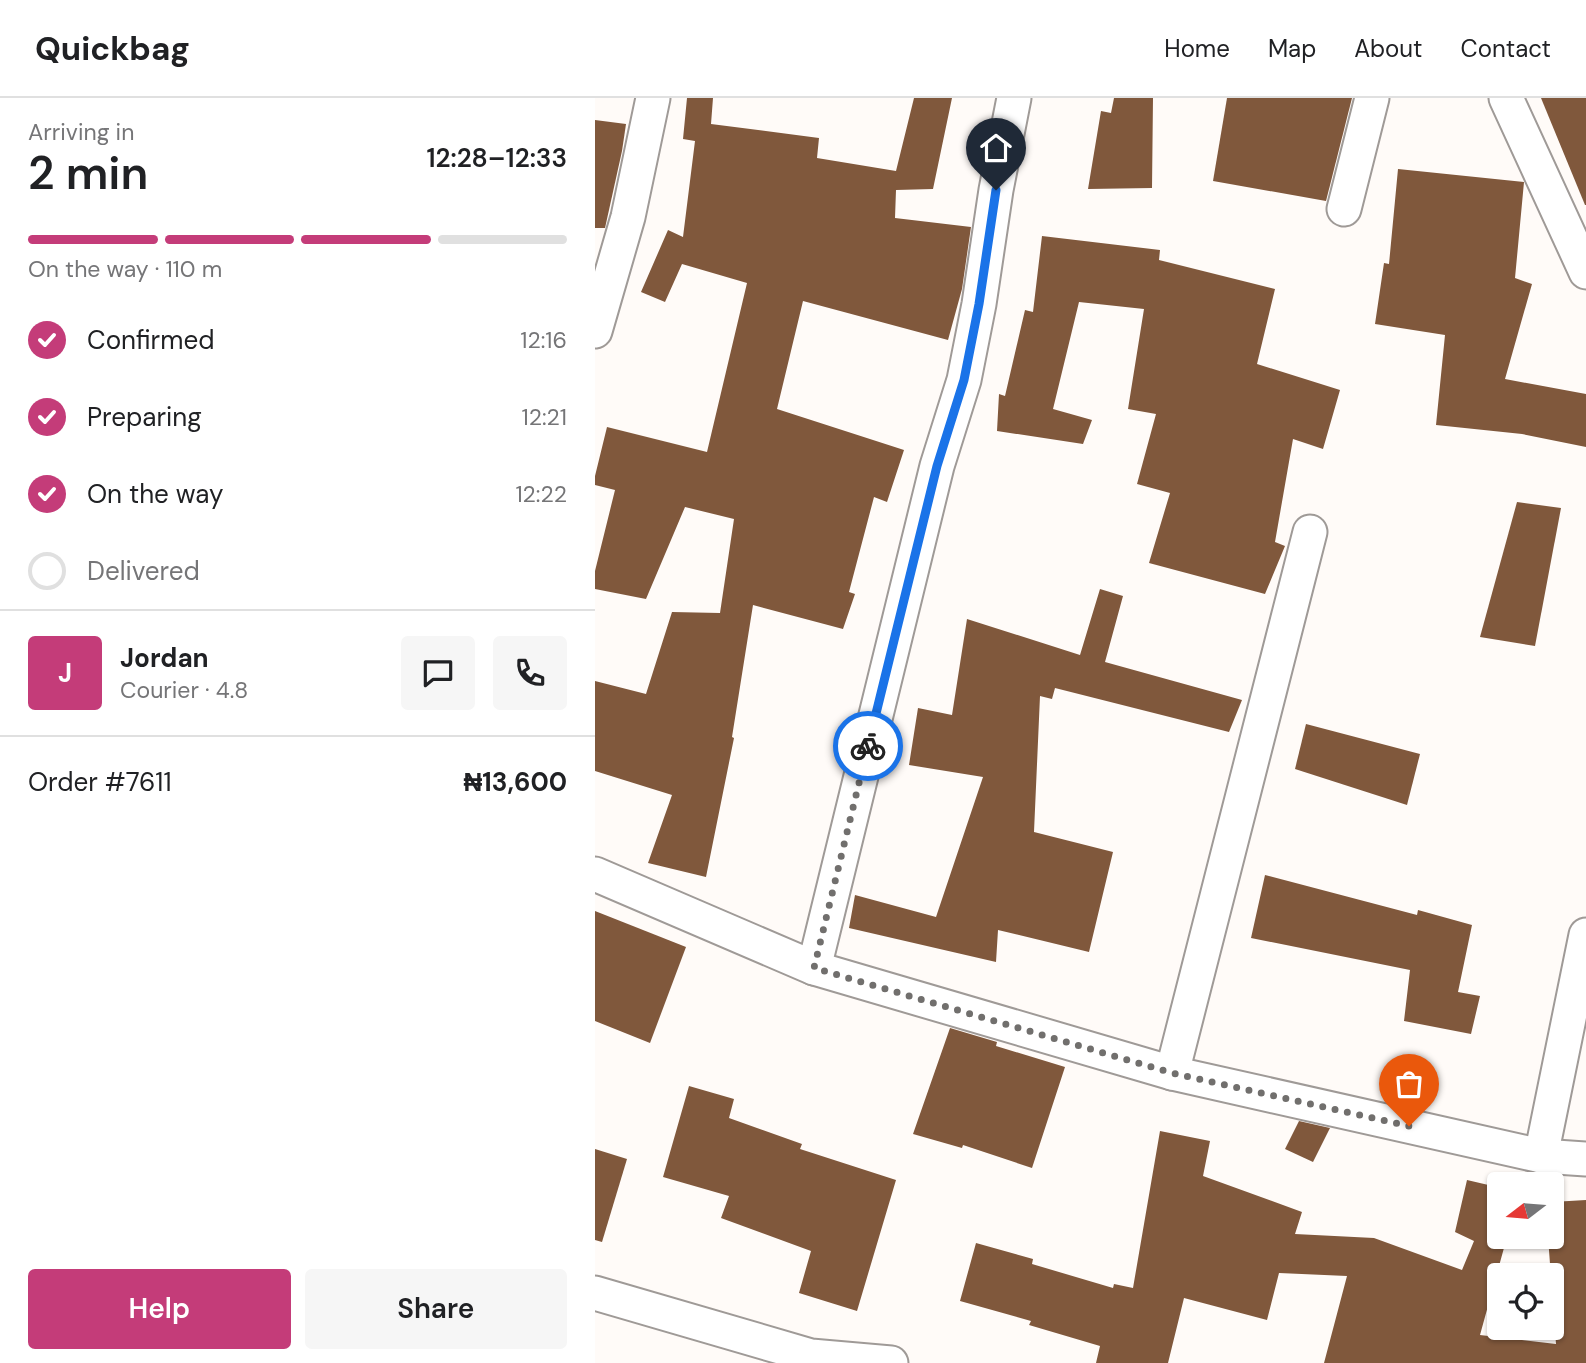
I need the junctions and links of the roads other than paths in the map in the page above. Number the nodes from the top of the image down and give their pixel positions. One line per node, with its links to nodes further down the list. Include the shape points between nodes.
1 (653, 98): 7 (street, via 628,217)
2 (1014, 98): 11 (street, via 964,380 937,466)
3 (1372, 98): 5 (street)
4 (1506, 98): 6 (street)
5 (1344, 209)
6 (1586, 272)
7 (595, 331)
8 (1310, 532): 12 (street)
9 (595, 874): 11 (street)
10 (1586, 935): 13 (street)
11 (814, 968): 12 (street)
12 (1172, 1073): 13 (street)
13 (1541, 1156): 14 (street)
14 (1586, 1159)
15 (595, 1293): 16 (street, via 811,1356)
16 (891, 1363)

